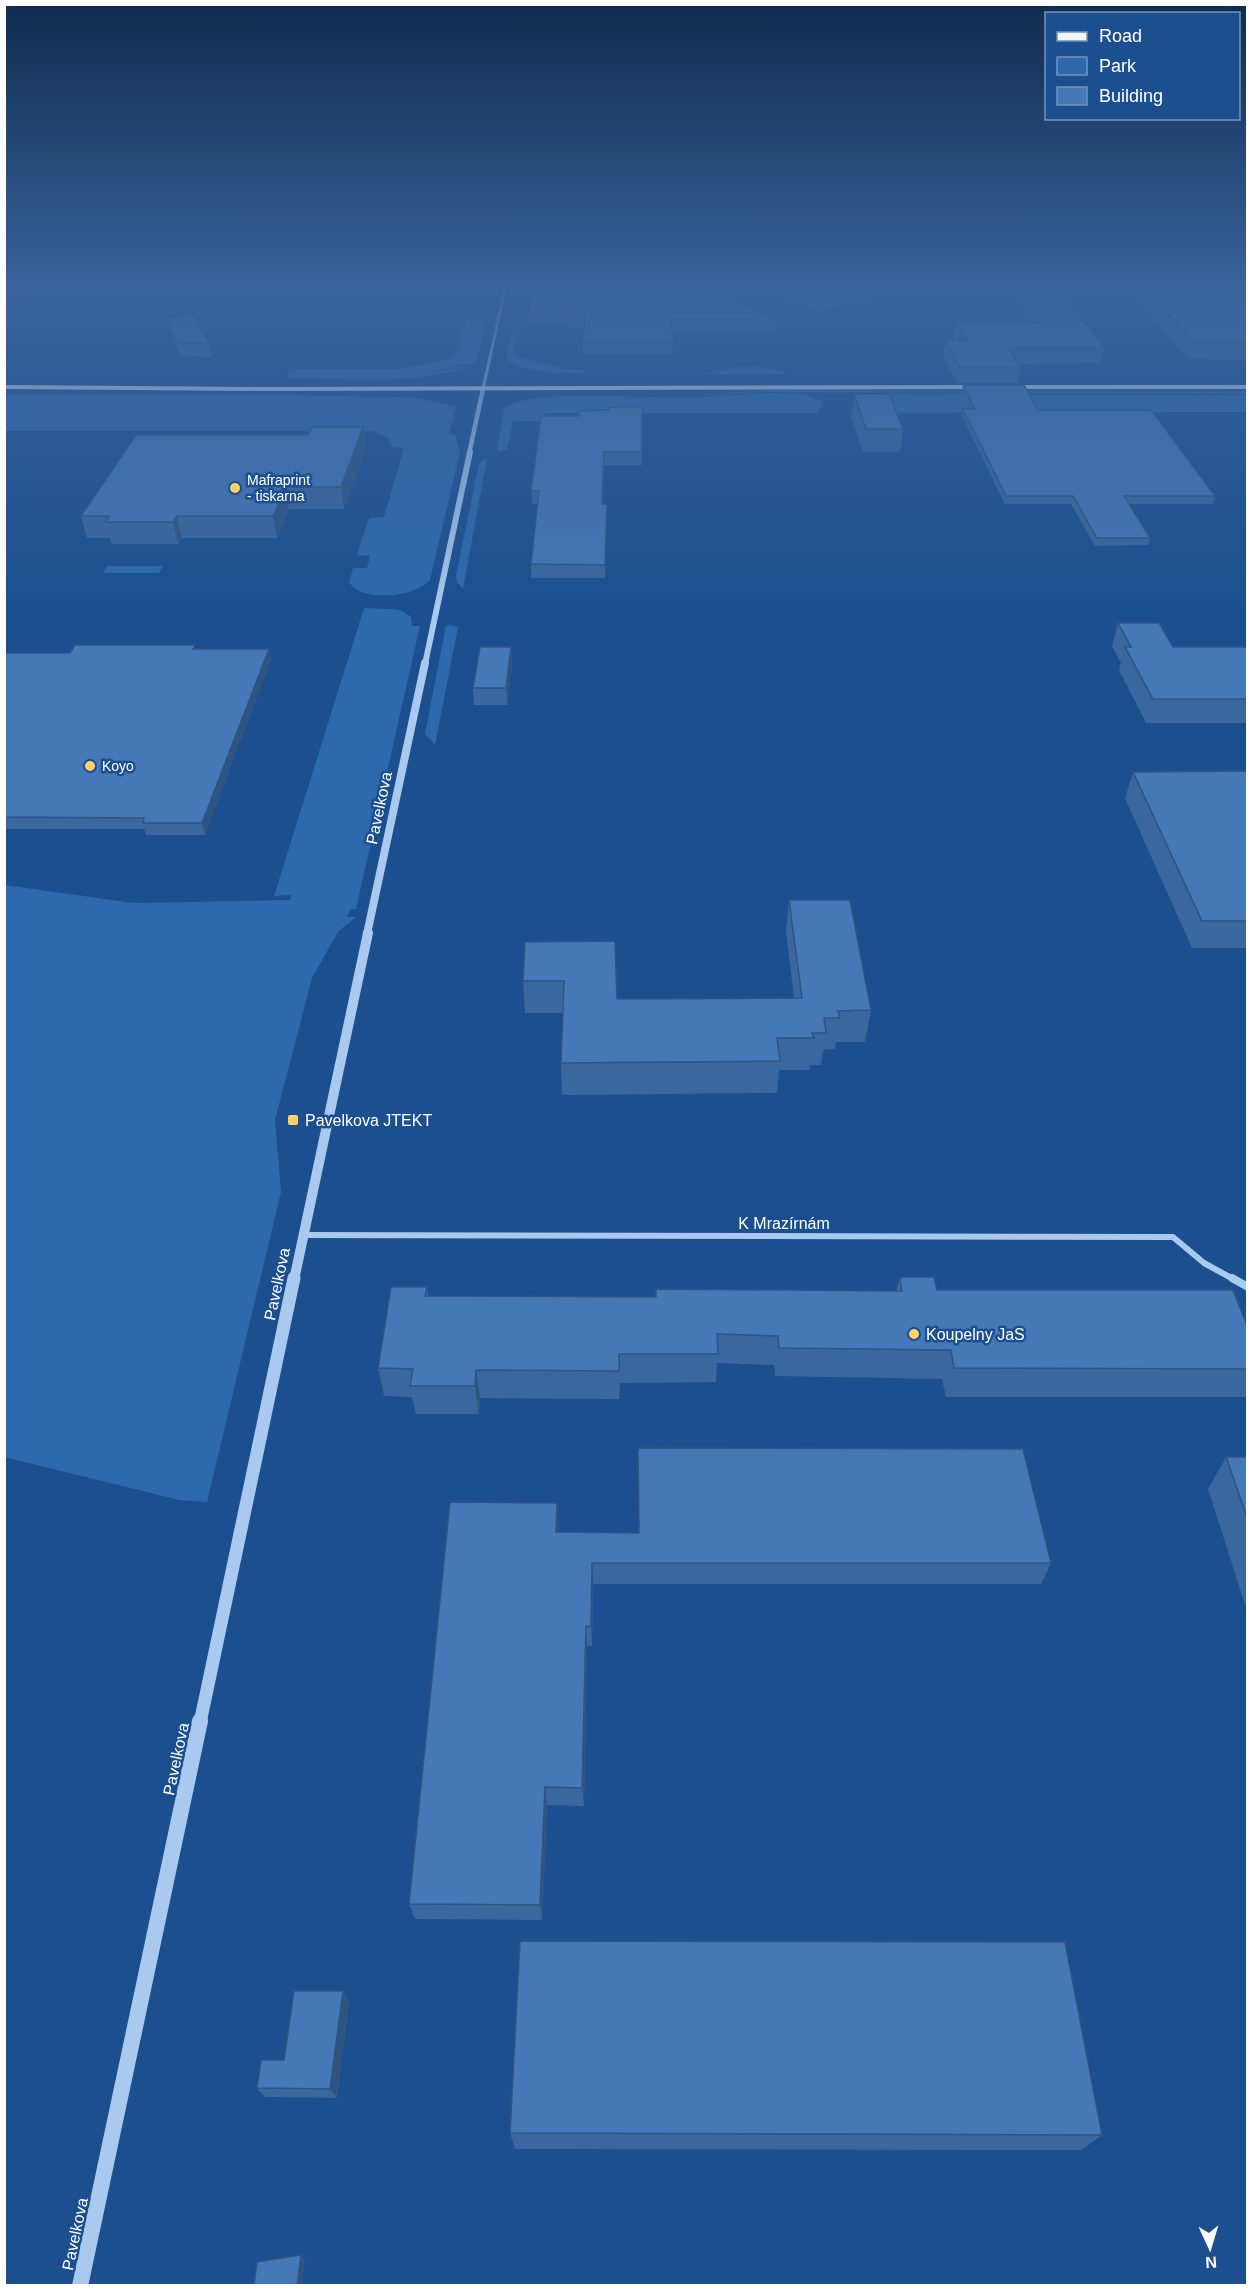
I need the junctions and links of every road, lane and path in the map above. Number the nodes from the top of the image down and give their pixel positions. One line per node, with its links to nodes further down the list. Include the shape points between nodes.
1 (482, 396): 2 (street, Pavelkova)
2 (304, 1235): 3 (street, K Mrazírnám, via 1173,1238 1204,1263); 4 (street, Pavelkova)
3 (1248, 1287)
4 (81, 2286)

